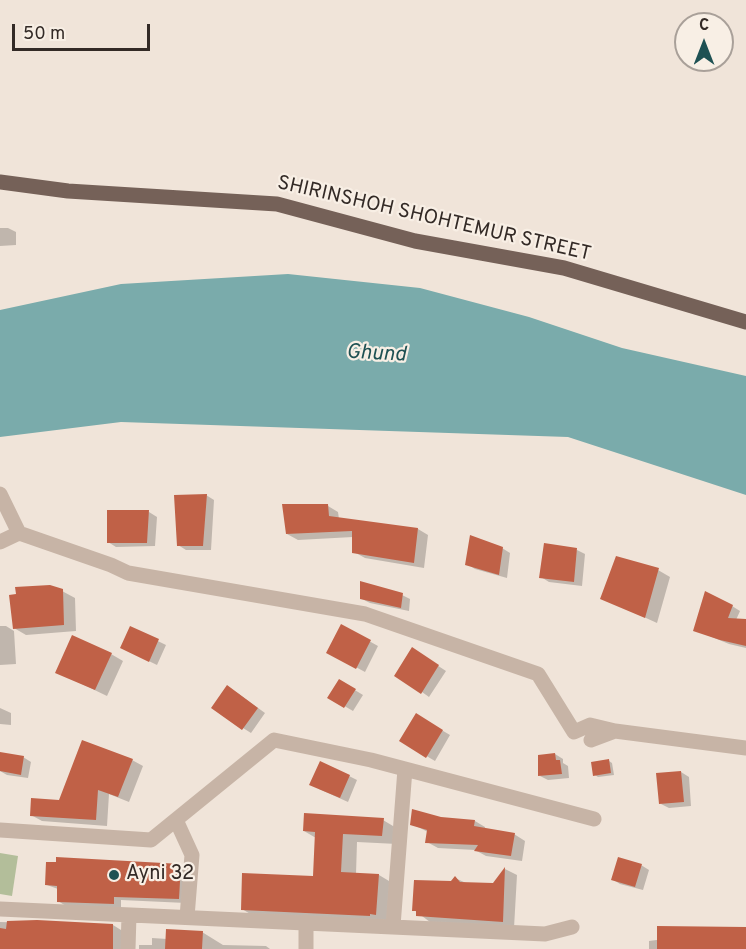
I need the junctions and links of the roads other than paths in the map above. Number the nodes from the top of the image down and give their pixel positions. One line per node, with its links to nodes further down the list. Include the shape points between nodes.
1 (0, 182): 2 (main road, SHIRINSHOH SHOHTEMUR STREET, via 68,191 277,204 415,242 564,268)
2 (746, 322)
3 (0, 494): 4 (street)
4 (20, 533): 5 (street); 6 (street, via 128,573 365,614 538,674 574,732 591,725)
5 (0, 542)
6 (615, 731): 7 (street); 8 (street)
7 (591, 740)
8 (746, 748)
9 (405, 769): 10 (street); 11 (street, via 274,740); 17 (street)
10 (594, 819)
11 (176, 820): 12 (street, via 151,840); 15 (street, via 192,855)
12 (0, 830)
13 (0, 909): 14 (street)
14 (129, 915): 15 (street); 19 (street)
15 (188, 917): 16 (street)
16 (306, 922): 17 (street); 20 (street)
17 (393, 926): 18 (street, via 545,934)
18 (572, 927)
19 (128, 949)
20 (306, 949)

